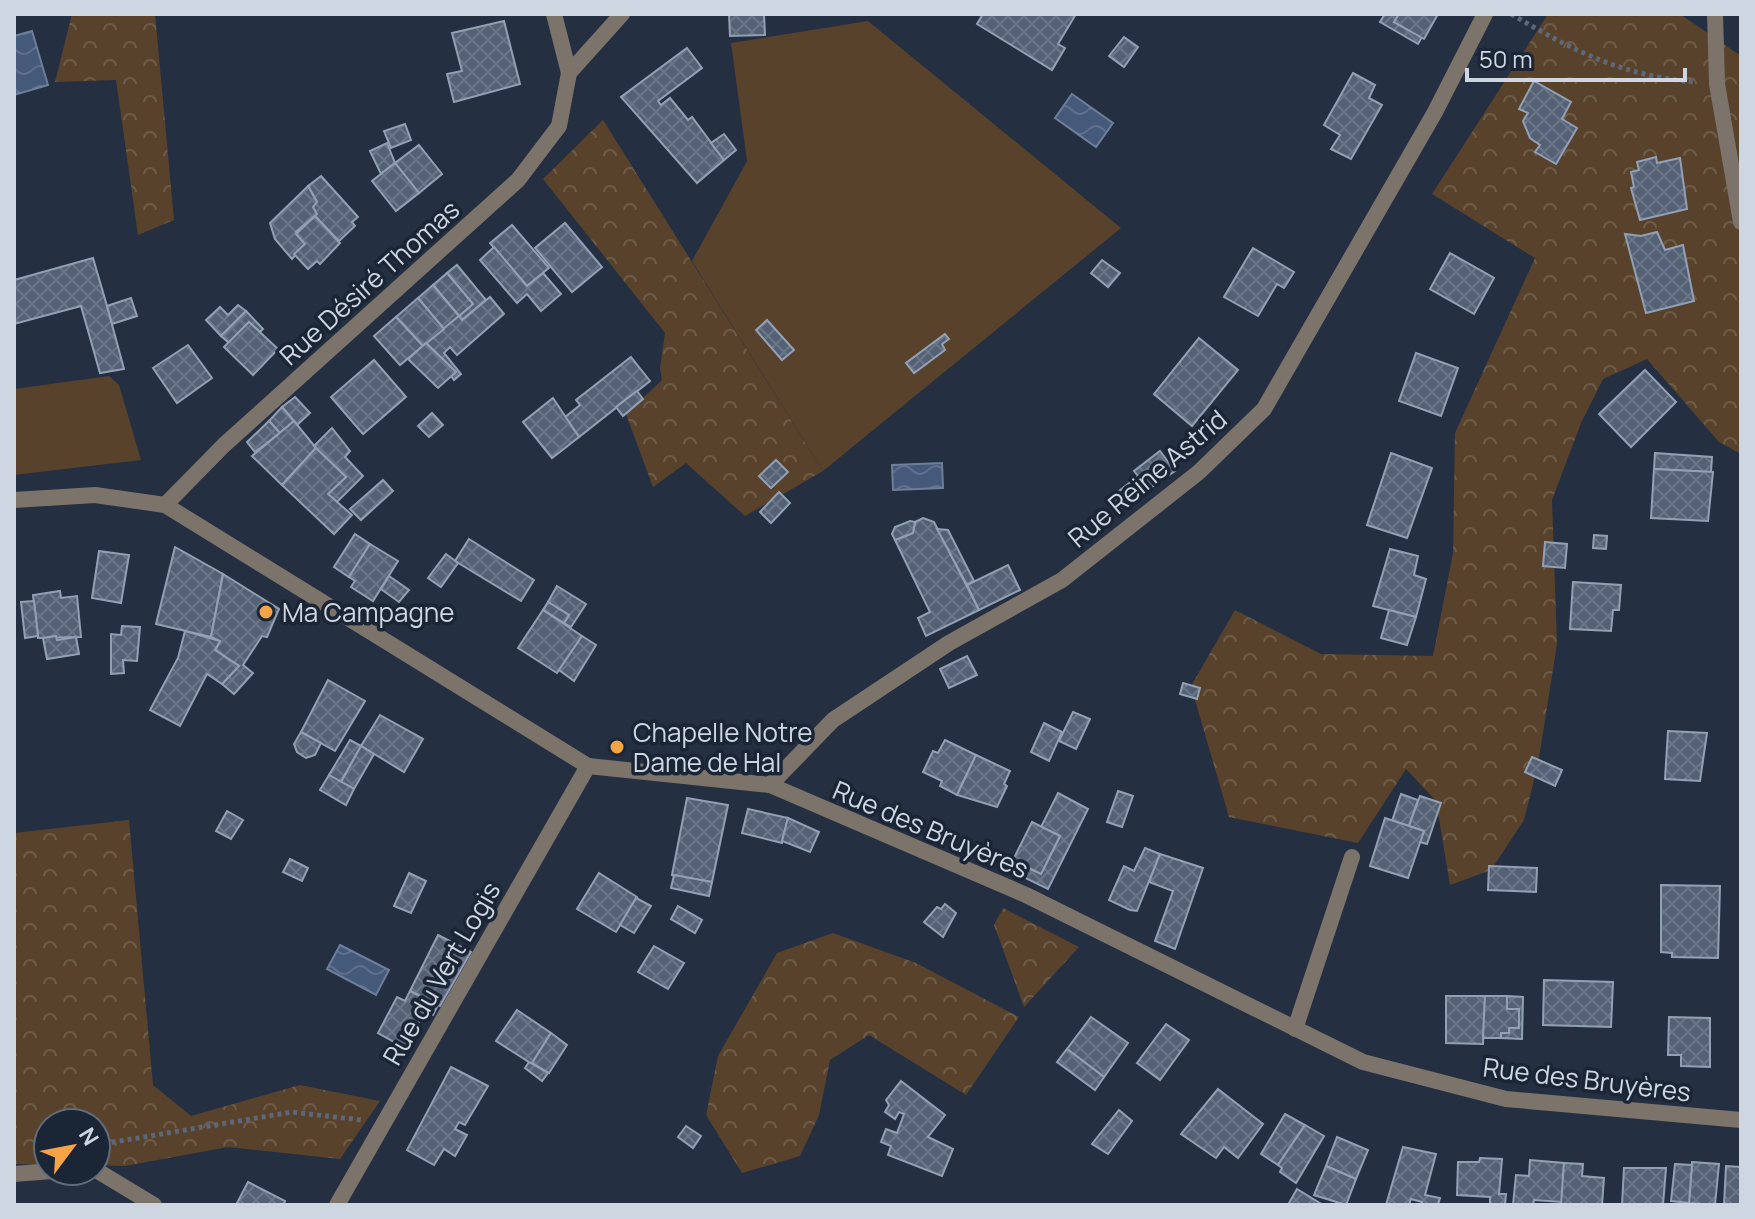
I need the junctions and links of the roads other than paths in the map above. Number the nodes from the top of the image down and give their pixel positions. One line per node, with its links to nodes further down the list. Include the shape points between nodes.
1 (554, 14): 5 (street, Rue Désiré Thomas)
2 (622, 14): 5 (street)
3 (1485, 14): 10 (street, Rue Reine Astrid, via 1435,112 1264,409 1199,472 1062,580 949,643 833,720)
4 (1715, 14): 6 (street, via 1717,84)
5 (569, 73): 8 (street, Rue Désiré Thomas, via 559,126 518,180 224,445)
6 (1741, 222)
7 (14, 500): 8 (street, via 95,495)
8 (165, 505): 9 (street, Rue des Bruyères)
9 (588, 766): 10 (street, Rue des Bruyères); 16 (street, Rue du Vert Logis)
10 (770, 785): 12 (street, Rue des Bruyères, via 1026,895)
11 (1352, 857): 12 (street)
12 (1295, 1029): 13 (street, Rue des Bruyères, via 1363,1062 1506,1099)
13 (1741, 1120)
14 (112, 1180): 15 (street)
15 (154, 1205)
16 (337, 1205)

